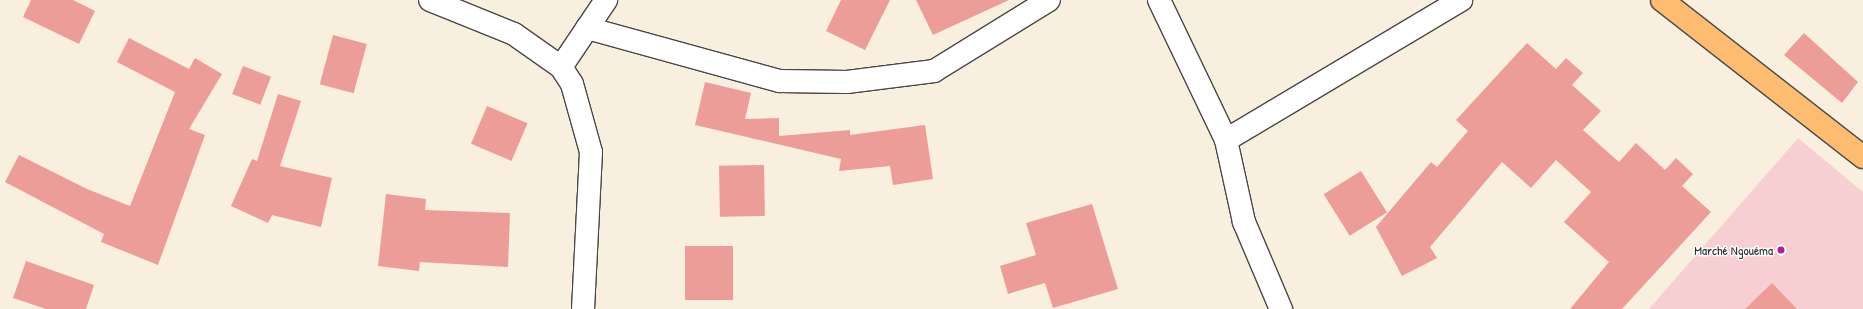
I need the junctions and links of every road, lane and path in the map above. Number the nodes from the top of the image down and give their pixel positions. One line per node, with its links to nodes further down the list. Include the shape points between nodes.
1 (430, 0): 8 (street, via 514,34)
2 (606, 0): 7 (street)
3 (1049, 0): 7 (street, via 934,71 847,82 780,80)
4 (1158, 0): 9 (street)
5 (1461, 0): 9 (street)
6 (1662, 0): 10 (main road)
7 (587, 28): 8 (street)
8 (561, 67): 11 (street, via 572,84 591,152)
9 (1226, 140): 12 (street, via 1244,222)
10 (1863, 157)
11 (583, 309)
12 (1281, 309)

